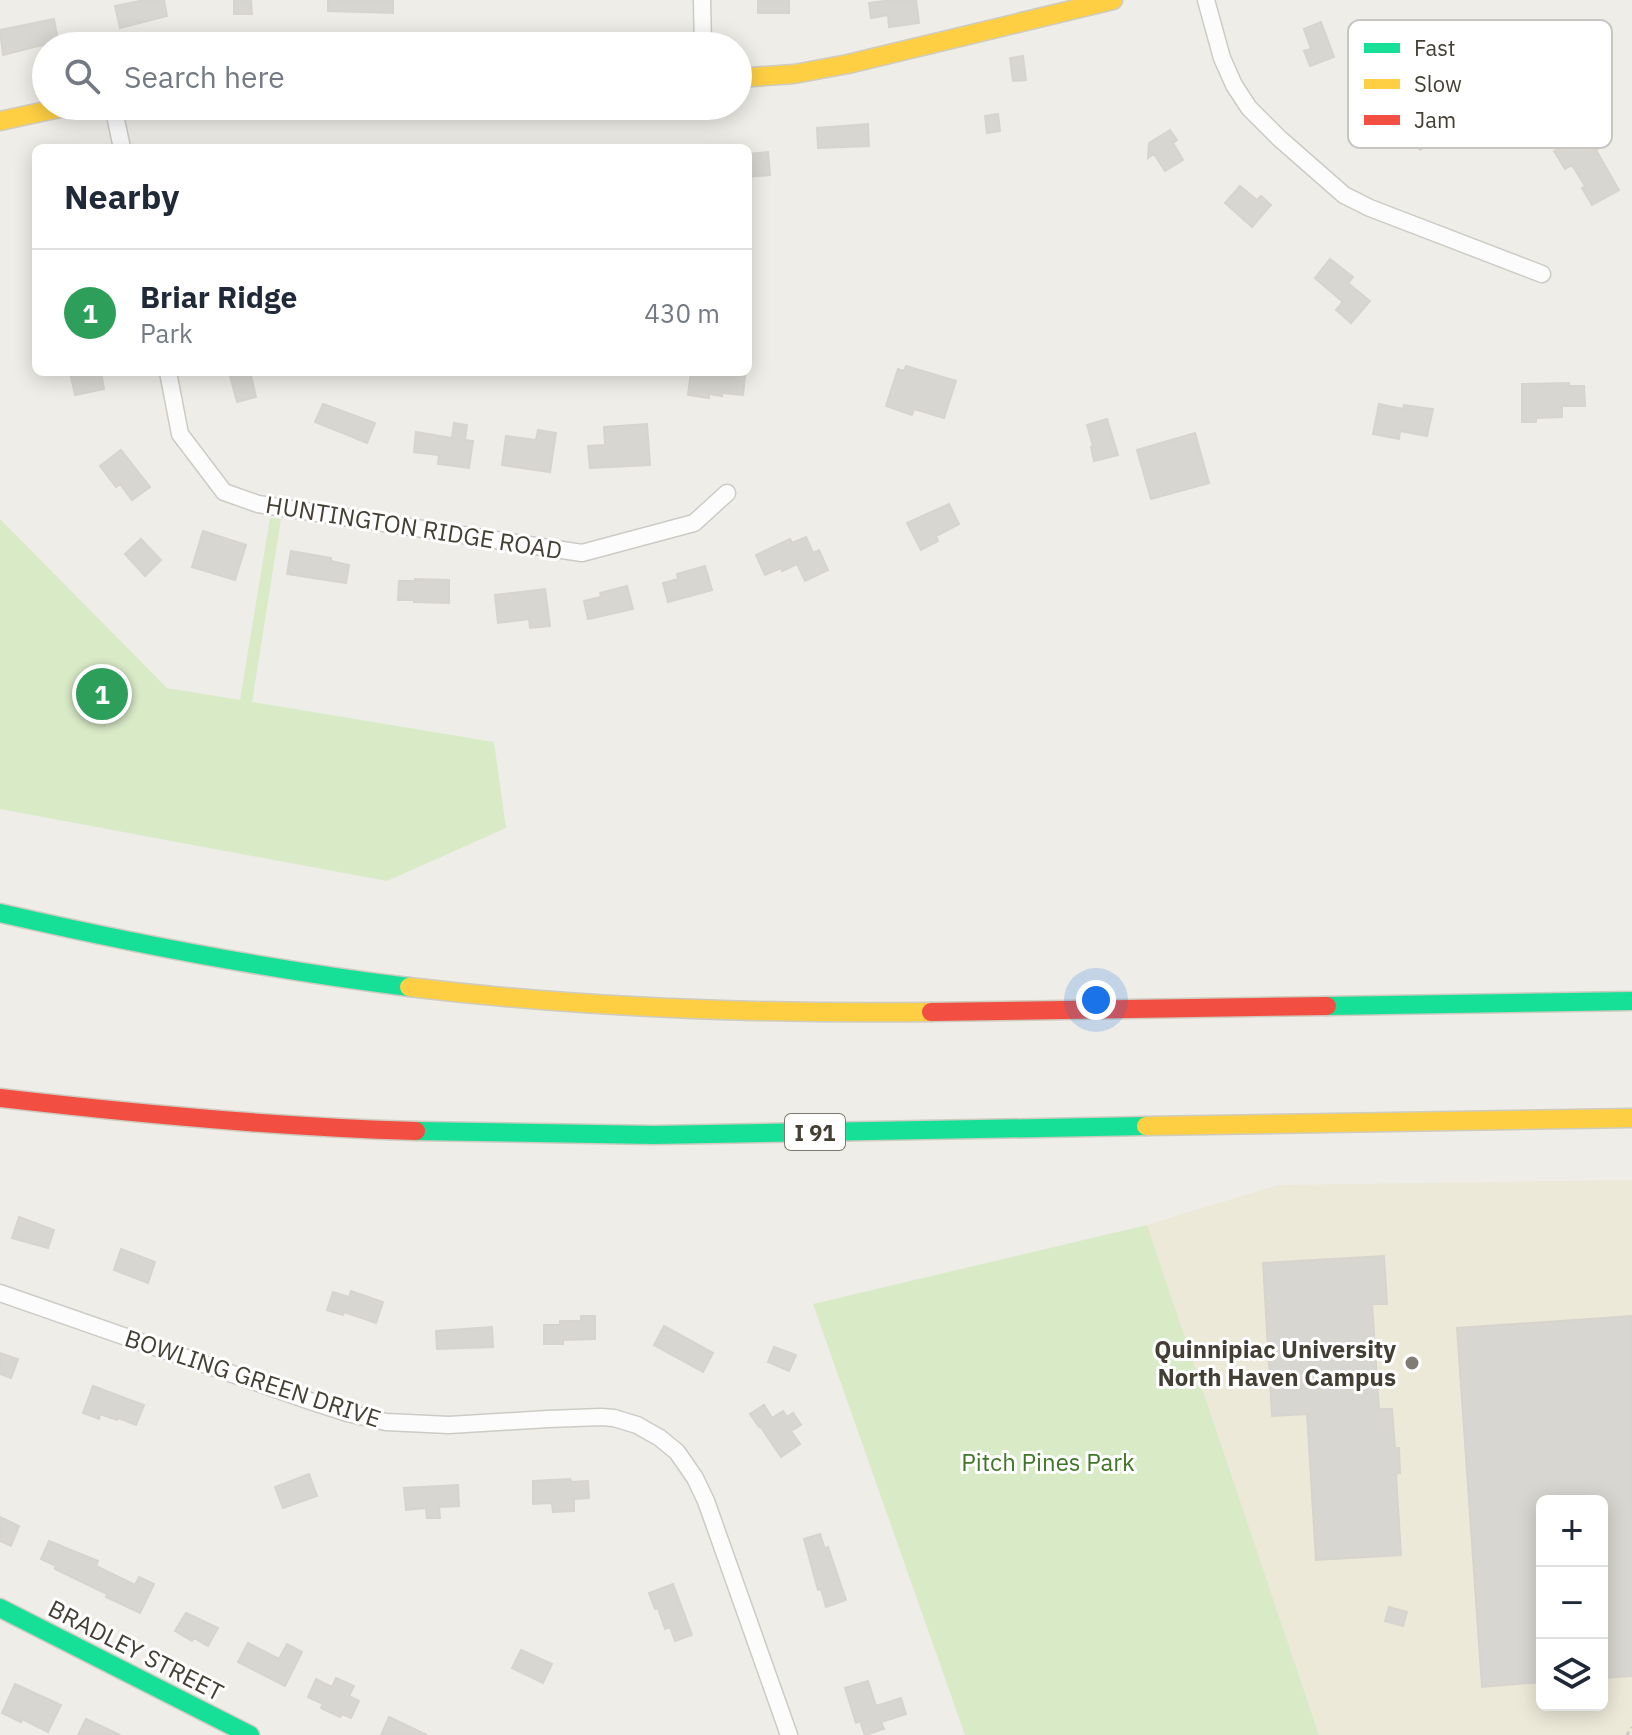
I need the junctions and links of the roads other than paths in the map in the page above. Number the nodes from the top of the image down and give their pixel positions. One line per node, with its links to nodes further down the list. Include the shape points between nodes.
1 (702, 0): 4 (street)
2 (1113, 0): 5 (main road, via 848,64)
3 (1206, 0): 10 (street, via 1222,58 1249,108 1344,195)
4 (703, 32)
5 (752, 77)
6 (32, 114): 8 (main road)
7 (116, 120): 9 (street)
8 (0, 121)
9 (121, 144)
10 (1542, 274)
11 (169, 376): 12 (street, HUNTINGTON RIDGE ROAD, via 180,434 224,492 258,504 582,553 694,523)
12 (727, 493)
13 (0, 913): 14 (main road, via 300,972 494,996 655,1008 934,1013)
14 (1632, 1001)
15 (0, 1098): 16 (main road, I 91, via 264,1124 519,1135)
16 (1632, 1118)
17 (0, 1293): 20 (street, BOWLING GREEN DRIVE, via 307,1400 386,1422 449,1425 601,1417 637,1425 677,1452 695,1478)
18 (0, 1608): 19 (main road, BRADLEY STREET)
19 (250, 1735)
20 (789, 1735)

